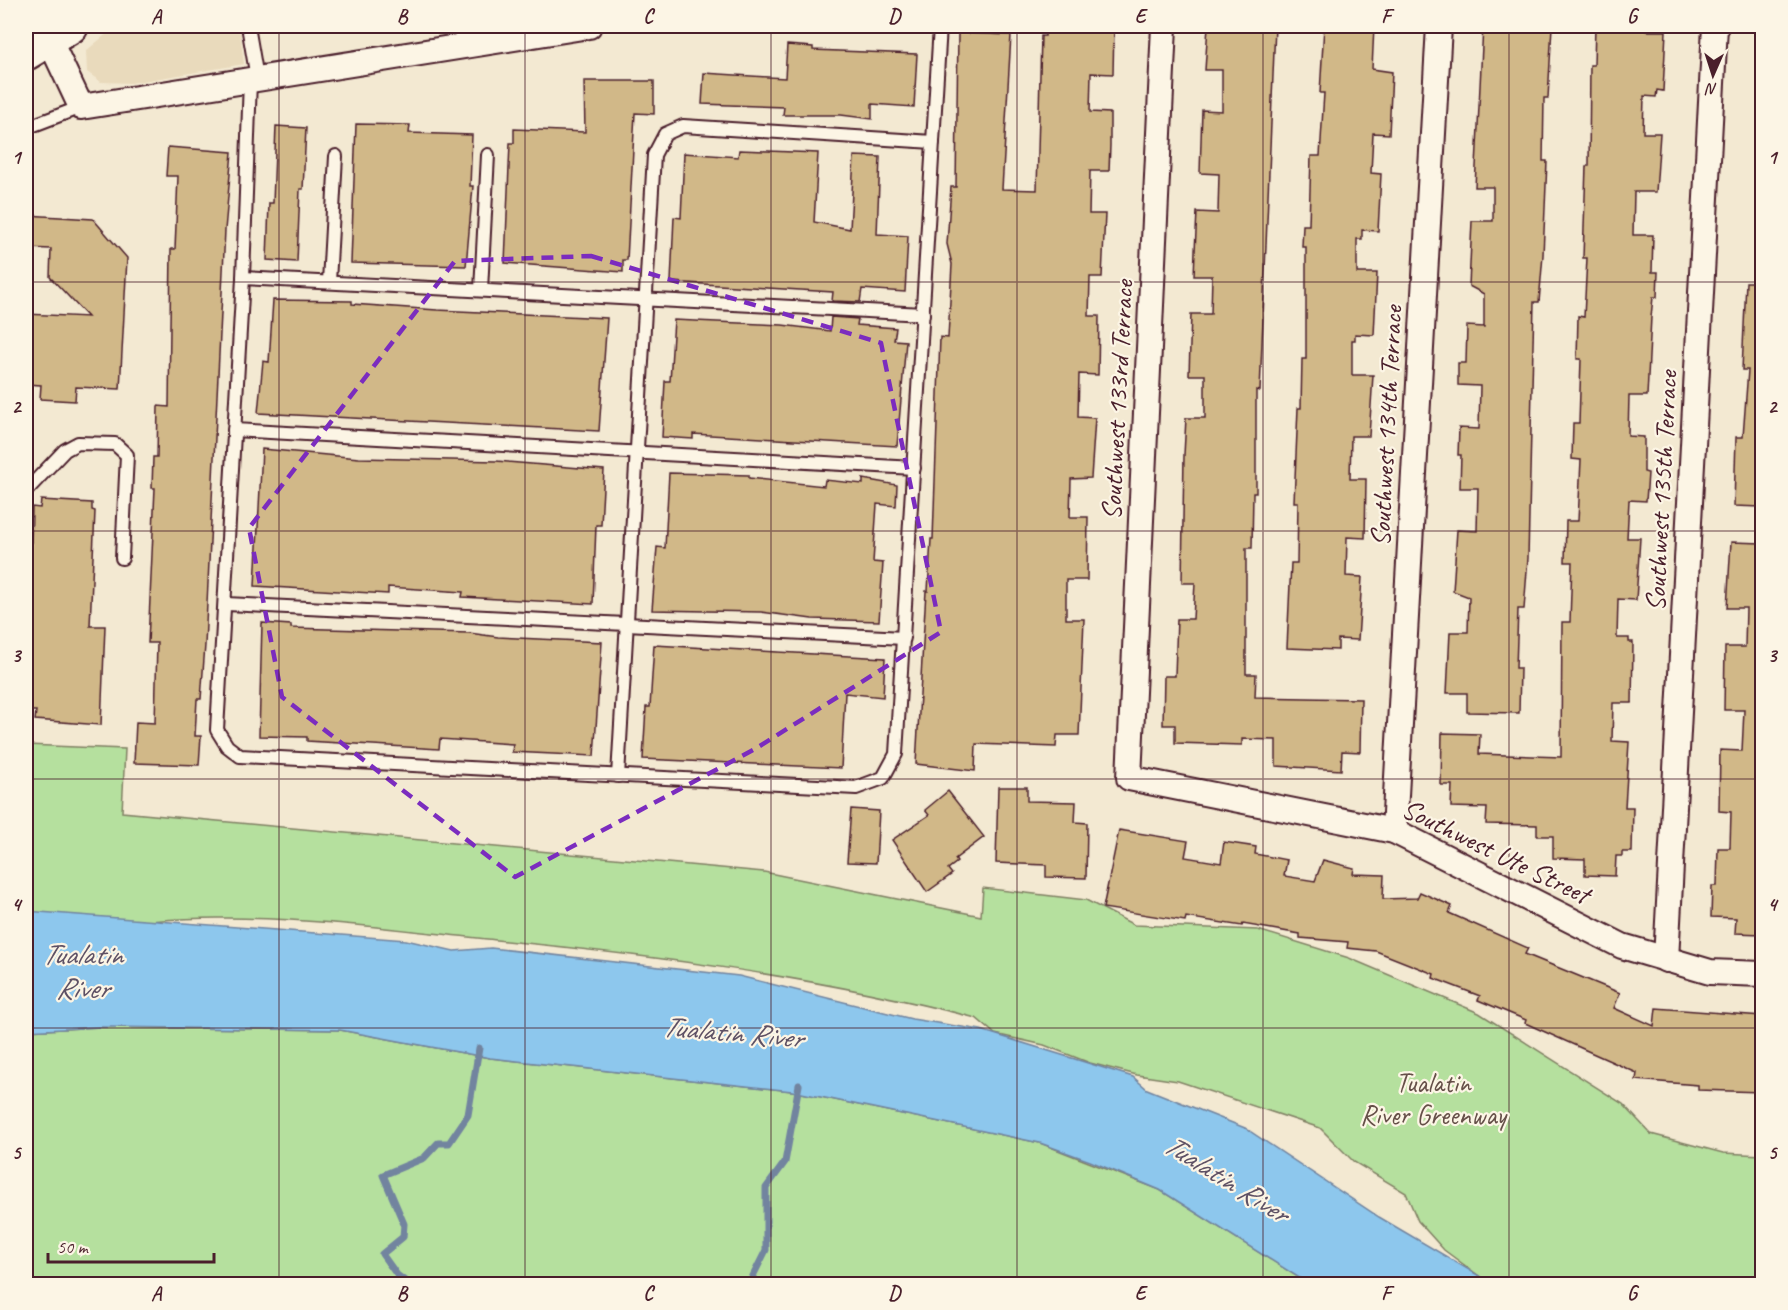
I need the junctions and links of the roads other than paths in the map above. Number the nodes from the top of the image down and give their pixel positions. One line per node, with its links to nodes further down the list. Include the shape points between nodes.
1 (248, 26): 8 (lane)
2 (589, 26): 8 (street)
3 (940, 26): 11 (lane)
4 (1164, 26): 28 (street, Southwest 133rd Terrace)
5 (1439, 26): 29 (street, Southwest 134th Terrace)
6 (1715, 26): 30 (street, Southwest 135th Terrace)
7 (48, 39): 9 (street)
8 (253, 79): 9 (street); 14 (lane)
9 (81, 107): 10 (lane)
10 (26, 128)
11 (933, 142): 17 (lane, via 683,126 665,134 654,155); 18 (lane)
12 (488, 154): 16 (lane)
13 (336, 156): 15 (lane)
14 (243, 278): 15 (lane); 19 (lane)
15 (329, 282): 16 (lane)
16 (481, 290): 17 (lane)
17 (645, 298): 18 (lane); 20 (lane)
18 (923, 314): 21 (lane)
19 (234, 430): 20 (lane); 24 (lane)
20 (637, 454): 21 (lane); 25 (lane)
21 (914, 468): 26 (lane)
22 (26, 491): 23 (lane, via 64,450 78,443 115,444 127,455)
23 (122, 558)
24 (226, 604): 25 (lane); 27 (lane, via 217,730 227,746 240,756)
25 (628, 625): 26 (lane); 27 (lane)
26 (904, 638): 27 (lane, via 896,754 883,778 856,788)
27 (618, 776)
28 (1129, 778): 29 (street, Southwest Ute Street)
29 (1394, 831): 30 (street, Southwest Ute Street, via 1622,946)
30 (1666, 960): 31 (street, Southwest Ute Street, via 1710,972)
31 (1762, 974)

